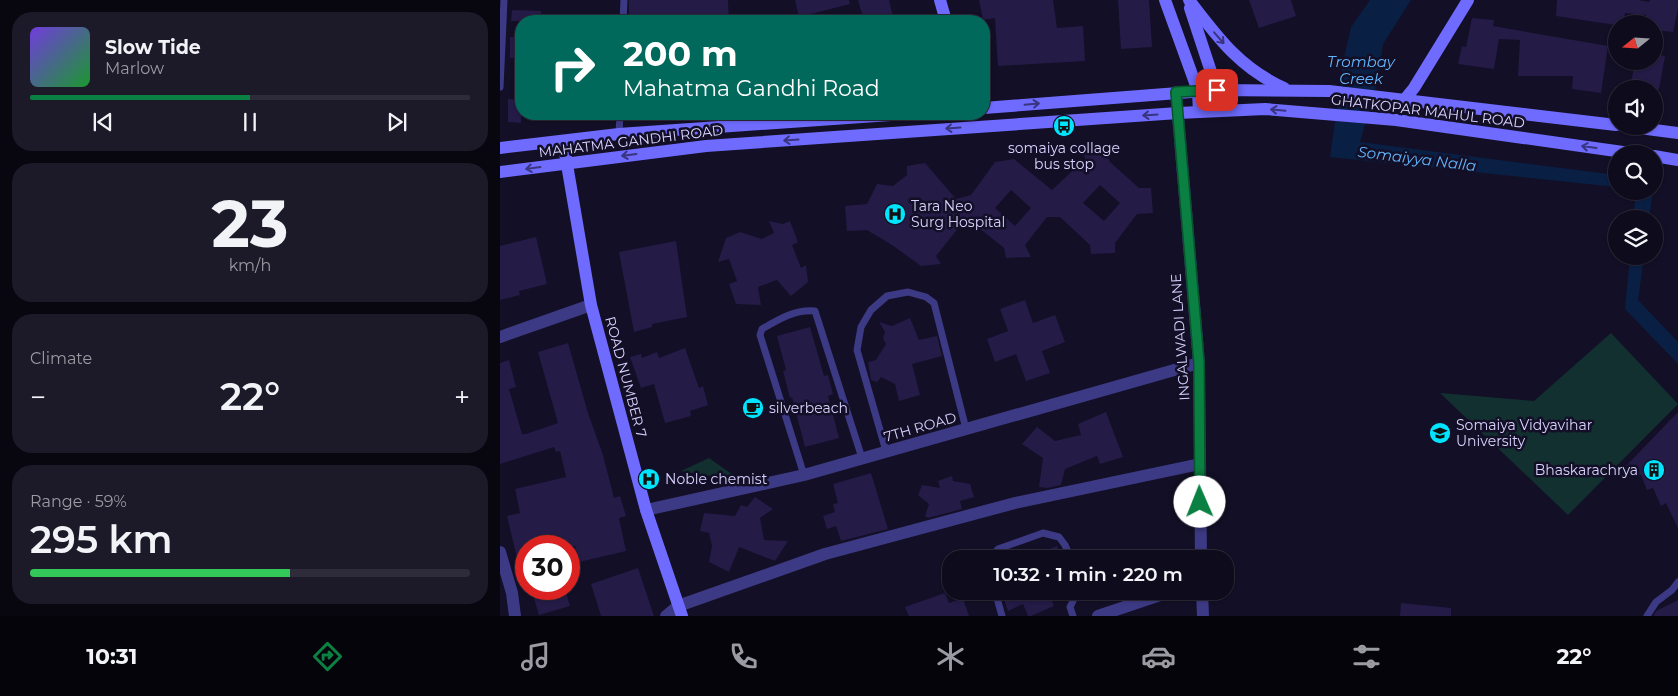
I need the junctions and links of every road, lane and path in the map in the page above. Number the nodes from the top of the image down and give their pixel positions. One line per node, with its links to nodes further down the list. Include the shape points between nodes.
1 (504, 0): 9 (lane)
2 (624, 0): 7 (lane)
3 (940, 0): 8 (street)
4 (1165, 0): 12 (street)
5 (1188, 0): 10 (street); 11 (street, one-way to 11, via 1239,60 1265,80)
6 (1468, 0): 14 (street)
7 (623, 15)
8 (944, 15)
9 (500, 87)
10 (1217, 90): 11 (street, GHATKOPAR MAHUL ROAD); 12 (street); 16 (street)
11 (1288, 90): 14 (street, GHATKOPAR MAHUL ROAD)
12 (1198, 91): 13 (street); 17 (street)
13 (1176, 92): 15 (street, one-way to 13); 18 (street, INGALWADI LANE)
14 (1405, 99): 22 (street, GHATKOPAR MAHUL ROAD)
15 (990, 108)
16 (1215, 111): 17 (street, MAHATMA GANDHI ROAD); 29 (street, GHATKOPAR MAHUL ROAD, one-way to 16, via 1377,118 1265,109)
17 (1199, 112): 18 (street, MAHATMA GANDHI ROAD)
18 (1178, 113): 23 (street, MAHATMA GANDHI ROAD, one-way to 23); 36 (street, INGALWADI LANE)
19 (620, 120): 26 (lane)
20 (820, 120): 26 (street, MAHATMA GANDHI ROAD)
21 (975, 120): 23 (street)
22 (1608, 124)
23 (977, 127): 32 (street, MAHATMA GANDHI ROAD, one-way to 32, via 706,146)
24 (1663, 131): 25 (street)
25 (1678, 133)
26 (619, 134): 27 (street, MAHATMA GANDHI ROAD)
27 (563, 141): 28 (street, MAHATMA GANDHI ROAD); 32 (street, ROAD NUMBER 7)
28 (500, 148)
29 (1608, 150)
30 (1663, 158): 31 (street)
31 (1678, 160)
32 (566, 164): 33 (street, MAHATMA GANDHI ROAD, one-way to 33); 34 (street, ROAD NUMBER 7)
33 (500, 172)
34 (591, 305): 35 (street); 42 (street, ROAD NUMBER 7)
35 (500, 337)
36 (1199, 363): 37 (street, 7TH ROAD); 40 (street, INGALWADI LANE)
37 (966, 429): 38 (street, 7TH ROAD); 38 (lane, via 934,303 908,292 887,296 866,318 858,350)
38 (886, 452): 39 (street, 7TH ROAD)
39 (862, 458): 41 (street, 7TH ROAD); 41 (lane, via 815,311 806,310 782,317 762,328 760,335)
40 (1200, 464): 45 (street, INGALWADI LANE); 52 (street, via 1015,503 825,554)
41 (804, 475): 42 (street, 7TH ROAD)
42 (646, 510): 52 (street, ROAD NUMBER 7)
43 (997, 550): 44 (lane, via 1043,533 1059,536)
44 (1067, 550)
45 (1201, 550)
46 (500, 552): 53 (street)
47 (1678, 582): 59 (lane, via 1656,602)
48 (998, 600): 55 (lane)
49 (1074, 600): 56 (lane, via 1070,607)
50 (1145, 600): 57 (street)
51 (1202, 600): 58 (street)
52 (680, 611): 54 (street)
53 (515, 616)
54 (666, 616)
55 (1002, 616)
56 (1073, 616)
57 (1098, 616)
58 (1203, 616)
59 (1647, 616)

